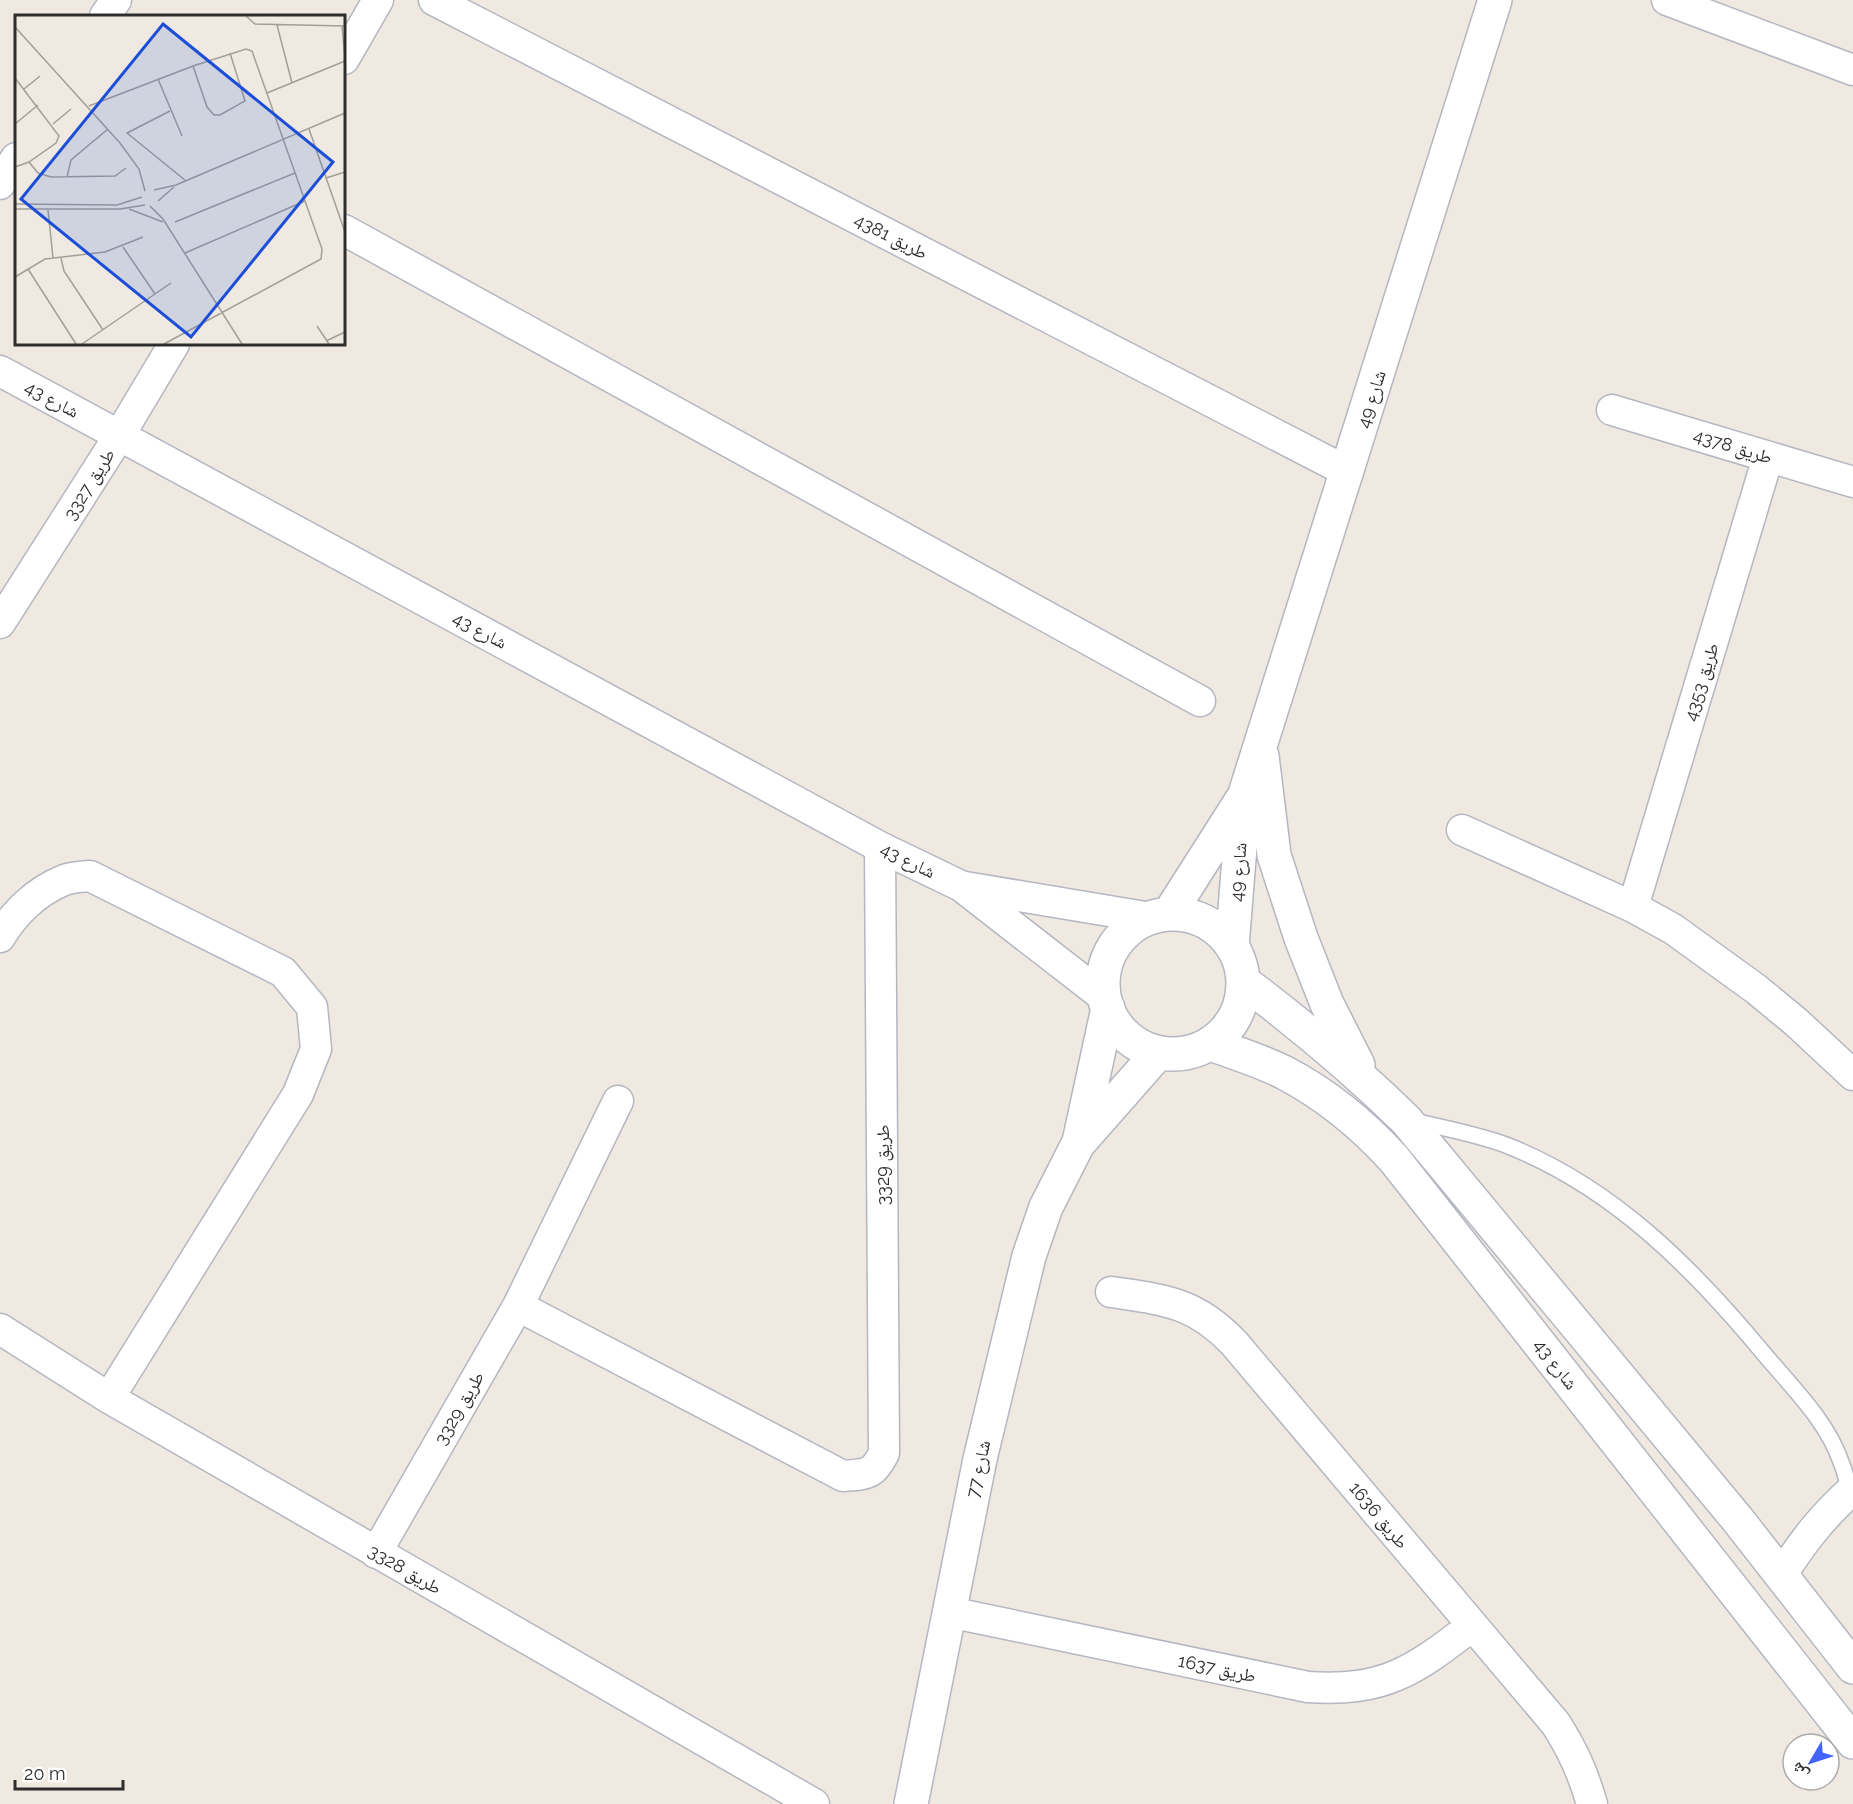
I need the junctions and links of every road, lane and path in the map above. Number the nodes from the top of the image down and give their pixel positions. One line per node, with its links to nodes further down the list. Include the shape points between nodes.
1 (116, 0): 6 (street)
2 (378, 0): 7 (street)
3 (434, 0): 17 (street, طريق 4381)
4 (1495, 0): 17 (street, شارع 49)
5 (1667, 0): 8 (street)
6 (106, 15)
7 (345, 57)
8 (1853, 70)
9 (15, 160): 10 (street)
10 (0, 184)
11 (345, 231): 20 (street)
12 (173, 345): 15 (street, طريق 3327)
13 (0, 371): 15 (street, شارع 43)
14 (1612, 410): 16 (street, طريق 4378)
15 (119, 436): 19 (street, طريق 3327); 24 (street, شارع 43)
16 (1768, 457): 18 (street, طريق 4378); 26 (street, طريق 4353)
17 (1348, 472): 21 (street, شارع 49)
18 (1853, 482)
19 (0, 623)
20 (1200, 701)
21 (1260, 745): 22 (street, شارع 49); 35 (street, via 1274,855 1327,1004)
22 (1244, 797): 27 (street, شارع 49); 29 (street, شارع 49)
23 (1462, 830): 26 (street)
24 (880, 847): 25 (street, شارع 43); 40 (street, طريق 3329, via 884,1453 876,1469 843,1476)
25 (961, 886): 27 (street, شارع 43); 31 (street, شارع 43)
26 (1633, 907): 34 (street, via 1673,928 1715,958 1796,1022)
27 (1160, 916): 29 (street, via 1187,915 1205,922); 31 (street, via 1133,927 1119,940 1103,977)
28 (0, 937): 42 (street, via 31,899 64,880 90,876 283,972 312,1007 315,1049 298,1094)
29 (1232, 946): 30 (street)
30 (1244, 982): 32 (street, via 1237,1013 1229,1028); 35 (street)
31 (1106, 1003): 33 (street, via 1125,1035); 38 (street, شارع 77)
32 (1211, 1044): 33 (street, via 1194,1052); 49 (street, شارع 43, via 1283,1072 1312,1088 1369,1131)
33 (1158, 1053): 38 (street, شارع 77)
34 (1853, 1075)
35 (1365, 1080): 37 (street)
36 (618, 1101): 40 (street, طريق 3329)
37 (1406, 1120): 43 (lane, via 1506,1145 1596,1192 1640,1225 1720,1301 1807,1405 1827,1431); 45 (street)
38 (1078, 1144): 46 (street, شارع 77, via 1046,1207 1029,1256 980,1459)
39 (1111, 1292): 47 (street, طريق 1636, via 1180,1305 1219,1327)
40 (518, 1306): 44 (street, طريق 3329)
41 (0, 1329): 42 (street, طريق 3328)
42 (109, 1398): 44 (street, طريق 3328)
43 (1851, 1491): 45 (street, via 1802,1542)
44 (376, 1553): 50 (street, طريق 3328)
45 (1781, 1576): 48 (street)
46 (949, 1612): 47 (street, طريق 1637, via 1308,1687 1339,1689 1399,1676); 51 (street, شارع 77)
47 (1472, 1626): 52 (street, طريق 1636, via 1556,1724 1572,1749)
48 (1853, 1667)
49 (1853, 1742)
50 (814, 1804)
51 (911, 1804)
52 (1592, 1804)

